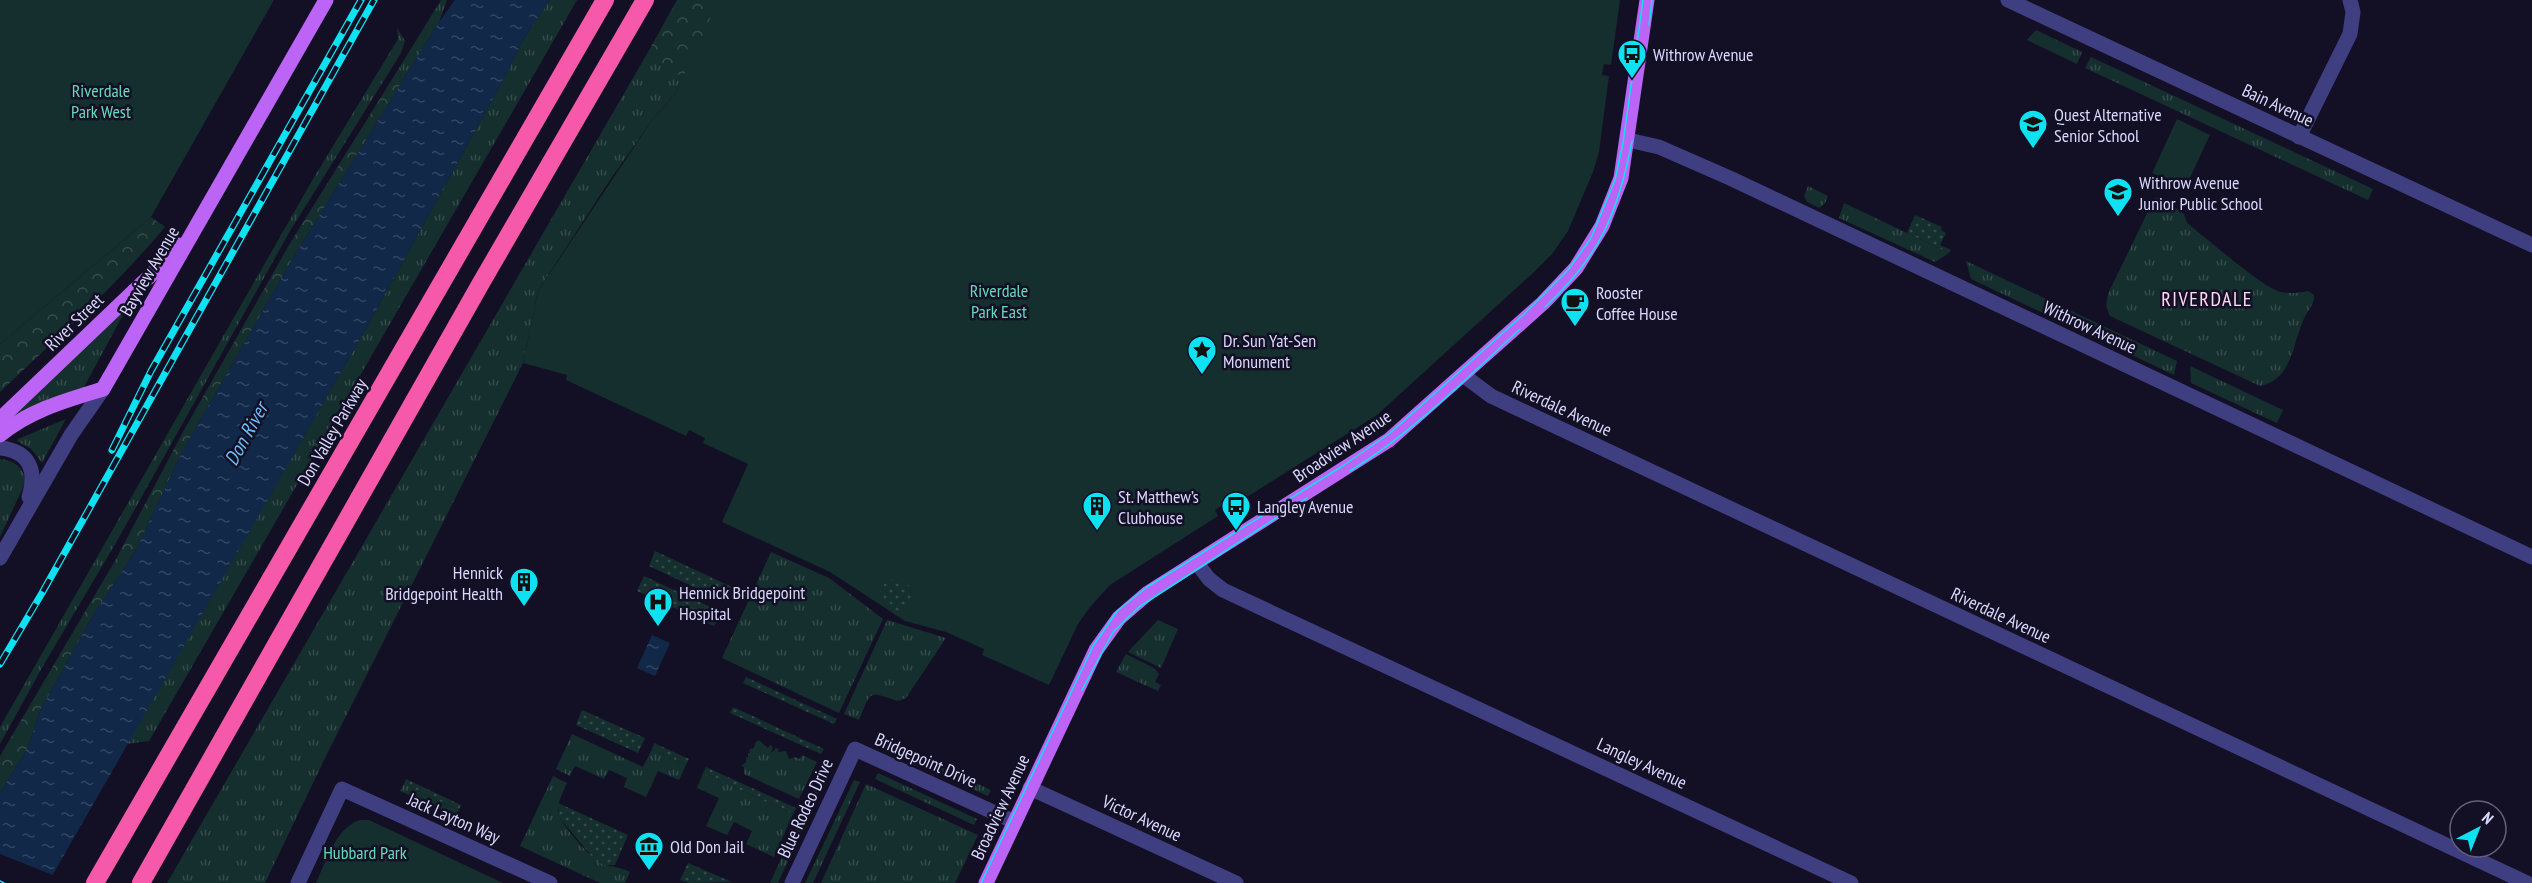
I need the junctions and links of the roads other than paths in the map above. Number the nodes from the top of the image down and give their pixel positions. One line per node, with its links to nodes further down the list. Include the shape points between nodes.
1 (326, 0): 9 (main road, Bayview Avenue)
2 (605, 0): 23 (highway, Don Valley Parkway)
3 (645, 0): 24 (highway)
4 (1647, 0): 8 (main road, Broadview Avenue)
5 (2008, 0): 7 (street, Bain Avenue)
6 (2350, 0): 7 (street, via 2350,34)
7 (2299, 137): 10 (street, Bain Avenue)
8 (1628, 140): 11 (main road, Broadview Avenue, via 1621,178 1591,248 1559,287); 17 (street, Withrow Avenue, via 1659,147 1731,179)
9 (198, 225): 12 (main road, Bayview Avenue); 13 (main road, River Street)
10 (2532, 245)
11 (1463, 375): 19 (main road, Broadview Avenue, via 1381,446); 31 (street, Riverdale Avenue, via 1491,396)
12 (103, 389): 14 (main road, via 36,412); 16 (street, Bayview Avenue, via 71,435)
13 (0, 419)
14 (0, 435)
15 (0, 448): 16 (street, via 22,456 34,476)
16 (23, 519): 18 (street, Bayview Avenue)
17 (2532, 557)
18 (0, 558)
19 (1196, 562): 21 (main road, Broadview Avenue, via 1137,600 1111,627 1096,650); 30 (street, Langley Avenue, via 1223,590)
20 (855, 749): 22 (street, Bridgepoint Drive); 27 (street, Blue Rodeo Drive)
21 (1030, 788): 22 (main road, Broadview Avenue); 29 (street, Victor Avenue)
22 (1015, 822): 28 (main road, Broadview Avenue)
23 (95, 883)
24 (141, 883)
25 (298, 883): 26 (street, Jack Layton Way, via 342,789)
26 (550, 883)
27 (792, 883)
28 (986, 883)
29 (1236, 883)
30 (1851, 883)
31 (2528, 883)

